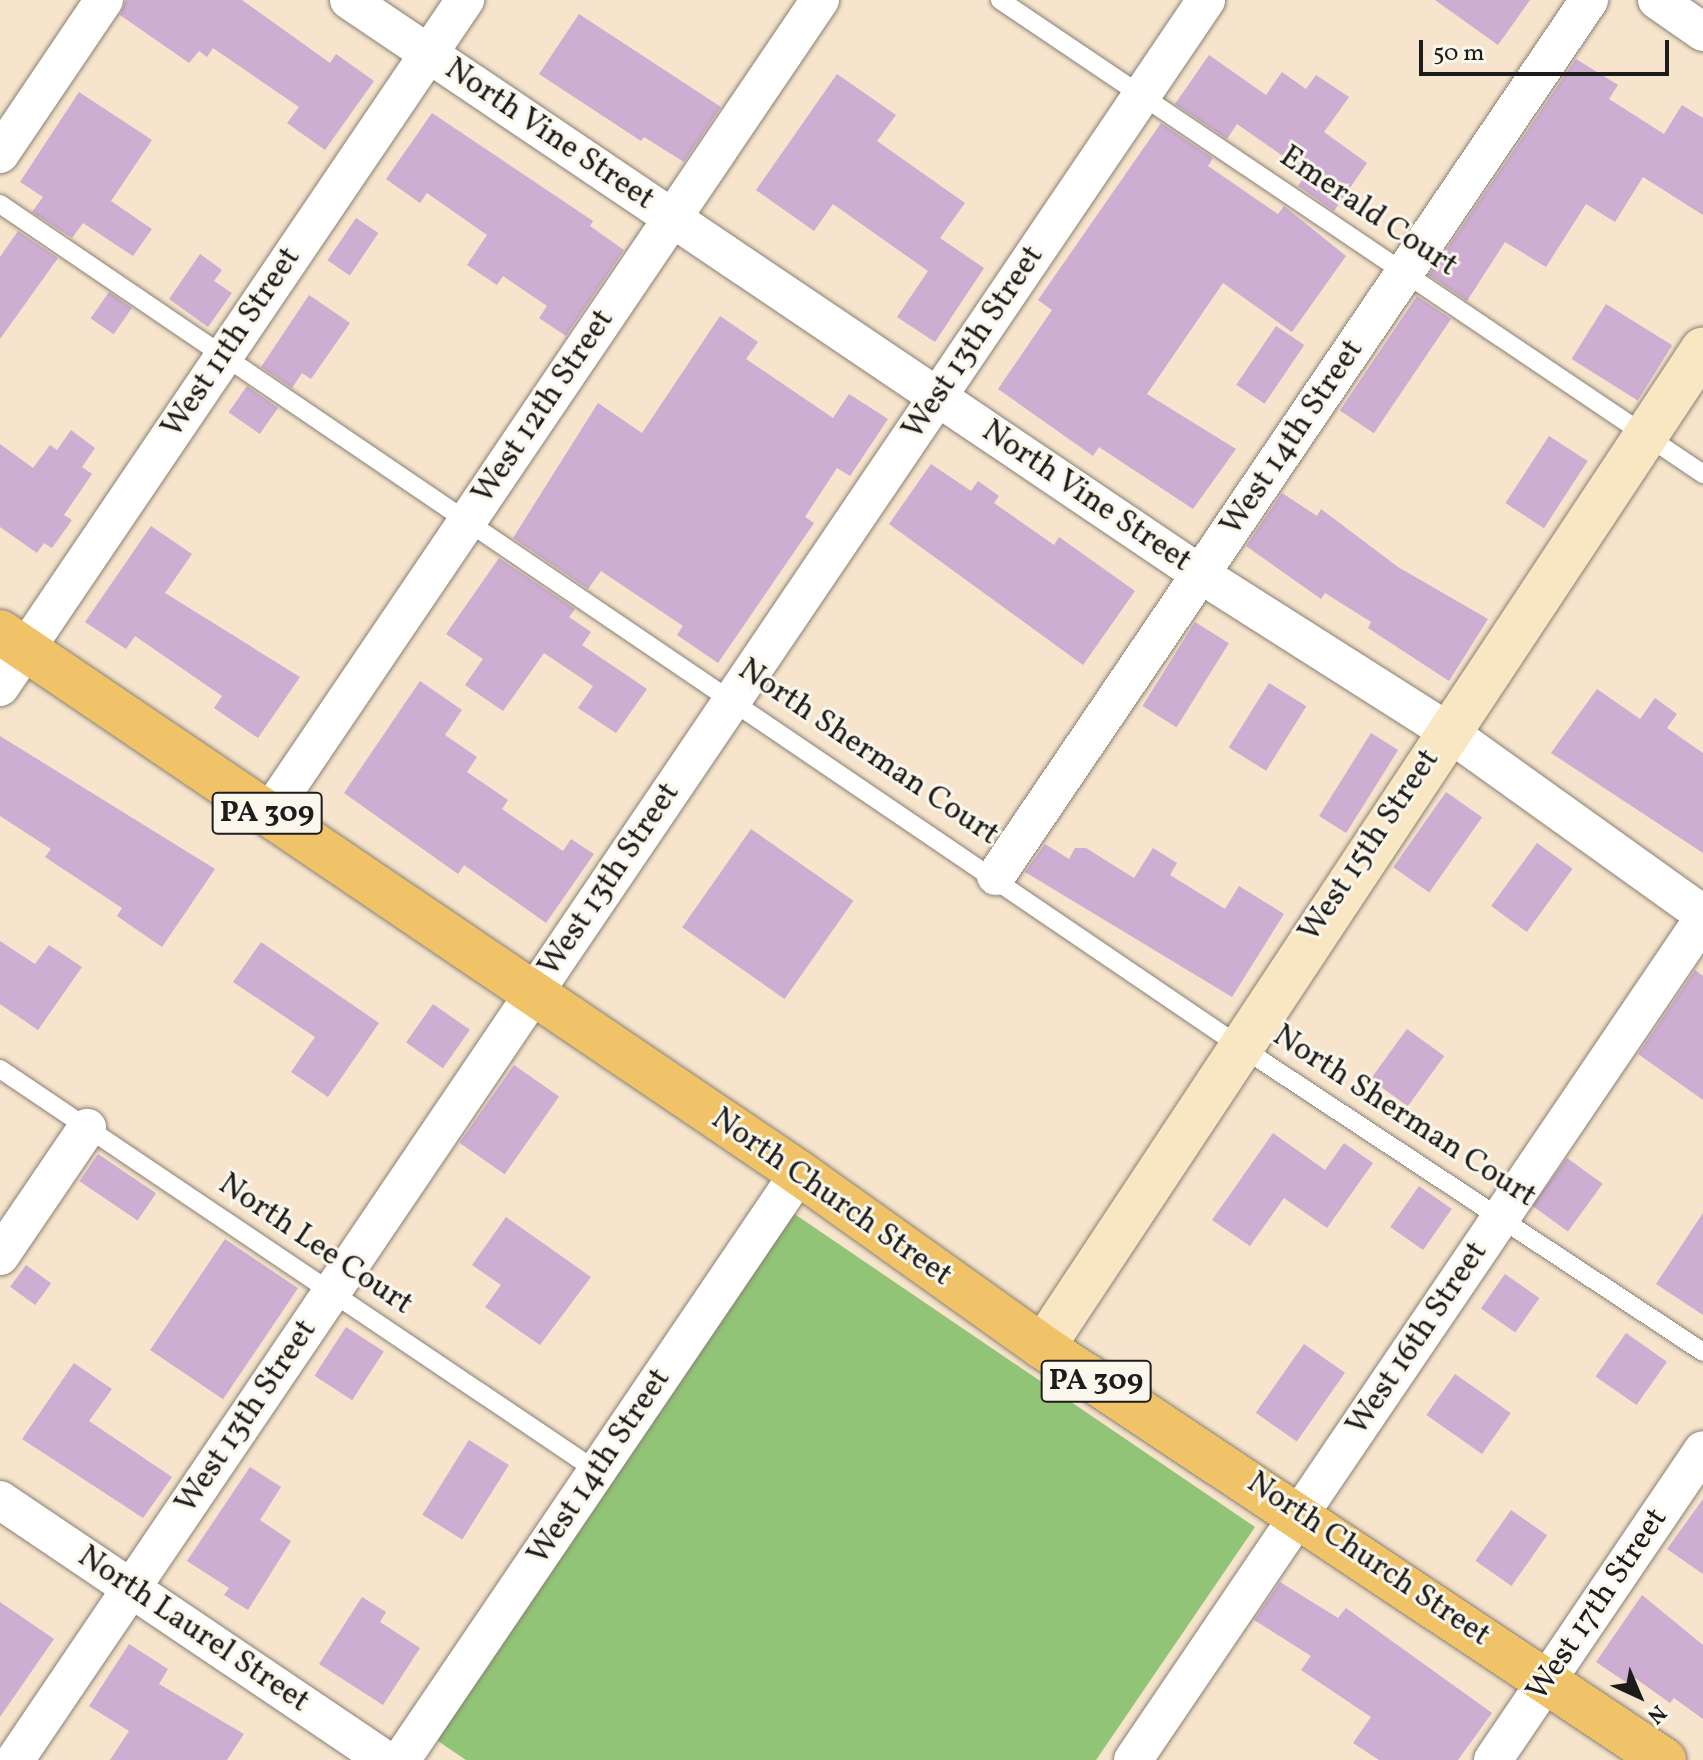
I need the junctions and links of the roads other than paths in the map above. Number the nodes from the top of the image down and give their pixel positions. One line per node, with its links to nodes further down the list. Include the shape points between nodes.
1 (104, 0): 12 (street)
2 (349, 0): 10 (street, North Vine Street)
3 (465, 0): 10 (street, West 11th Street)
4 (820, 0): 14 (street, West 12th Street)
5 (1000, 0): 11 (lane, Emerald Court)
6 (1206, 0): 11 (street, West 13th Street)
7 (1589, 0): 15 (street, West 14th Street)
8 (1657, 0): 9 (street)
9 (1703, 32)
10 (429, 54): 14 (street, North Vine Street); 17 (street, West 11th Street)
11 (1141, 95): 15 (lane, Emerald Court); 18 (street, West 13th Street)
12 (0, 154)
13 (0, 204): 17 (lane, North Sherman Court)
14 (672, 218): 18 (street, North Vine Street); 21 (street, West 12th Street)
15 (1404, 273): 19 (lane, Emerald Court); 22 (street, West 14th Street)
16 (1703, 349): 19 (main road, West 15th Street)
17 (224, 355): 21 (lane, North Sherman Court); 23 (street, West 11th Street)
18 (937, 397): 22 (street, North Vine Street); 25 (street, West 13th Street)
19 (1645, 435): 20 (lane, Emerald Court); 26 (main road, West 15th Street)
20 (1703, 474)
21 (468, 519): 25 (lane, North Sherman Court); 27 (street, West 12th Street)
22 (1200, 574): 26 (street, North Vine Street); 28 (street, West 14th Street)
23 (13, 641): 24 (street, West 11th Street); 27 (main road, North Church Street / PA 309)
24 (0, 687)
25 (733, 698): 28 (lane, North Sherman Court); 30 (street, West 13th Street)
26 (1447, 731): 29 (street, North Vine Street); 31 (main road, West 15th Street)
27 (269, 814): 30 (main road, North Church Street / PA 309)
28 (996, 876): 31 (lane, North Sherman Court)
29 (1703, 916): 35 (street, West 16th Street)
30 (534, 994): 34 (main road, North Church Street / PA 309); 37 (street, West 13th Street)
31 (1238, 1045): 35 (lane, North Sherman Court); 38 (main road, West 15th Street)
32 (0, 1069): 33 (lane, North Lee Court)
33 (87, 1128): 36 (street); 37 (lane, North Lee Court)
34 (799, 1173): 38 (main road, North Church Street / PA 309); 41 (street, West 14th Street)
35 (1501, 1216): 39 (lane, North Sherman Court); 43 (street, West 16th Street)
36 (0, 1256)
37 (331, 1292): 41 (lane, North Lee Court); 44 (street, West 13th Street)
38 (1043, 1347): 43 (main road, North Church Street / PA 309)
39 (1703, 1352)
40 (1703, 1450): 45 (street, West 17th Street)
41 (597, 1471): 48 (street, West 14th Street)
42 (0, 1500): 44 (street, North Laurel Street)
43 (1300, 1513): 45 (main road, North Church Street / PA 309); 49 (street, West 16th Street)
44 (131, 1588): 46 (street, West 13th Street); 47 (street, North Laurel Street)
45 (1547, 1680): 50 (street, West 17th Street); 51 (main road, North Church Street / PA 309)
46 (15, 1760)
47 (386, 1760)
48 (401, 1760)
49 (1133, 1760)
50 (1493, 1760)
51 (1664, 1760)

